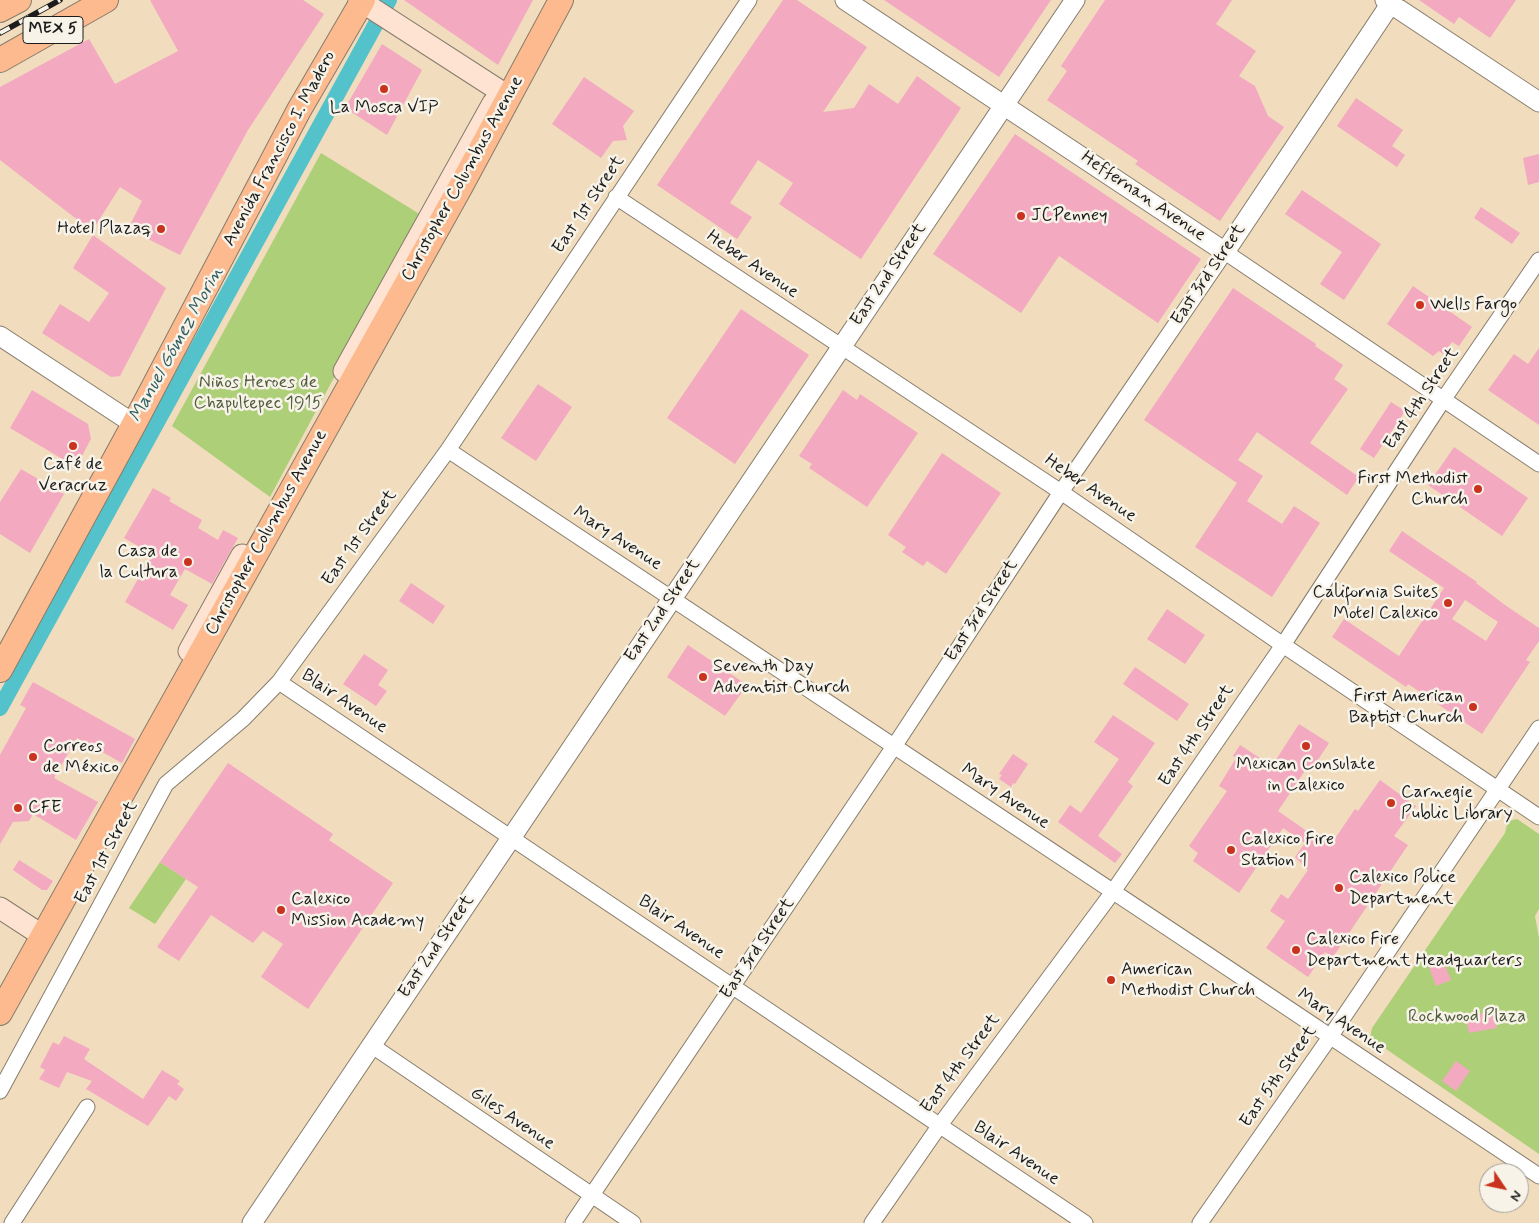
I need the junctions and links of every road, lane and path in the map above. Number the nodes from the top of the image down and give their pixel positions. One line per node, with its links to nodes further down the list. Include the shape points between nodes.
1 (19, 0): 10 (main road, MEX 5)
2 (106, 0): 11 (main road, MEX 5)
3 (549, 0): 12 (main road)
4 (561, 0): 34 (main road, Christopher Columbus Avenue)
5 (750, 0): 15 (street, East 1st Street)
6 (845, 0): 14 (street, Heffernan Avenue)
7 (1074, 0): 14 (street, East 2nd Street)
8 (361, 1): 12 (main road); 21 (main road, Avenida Francisco I. Madero, via 299,110)
9 (1389, 1): 13 (street); 16 (street, East 3rd Street)
10 (0, 10)
11 (0, 60)
12 (500, 91): 34 (main road, via 123,772 102,812)
13 (1539, 102)
14 (1005, 104): 16 (street, Heffernan Avenue); 19 (street, East 2nd Street)
15 (616, 197): 19 (street, Heber Avenue); 22 (street, East 1st Street)
16 (1225, 252): 20 (street, Heffernan Avenue); 24 (street, East 3rd Street)
17 (1539, 260): 20 (street, East 4th Street)
18 (0, 336): 21 (street)
19 (840, 347): 24 (street, Heber Avenue); 25 (street, East 2nd Street)
20 (1443, 400): 23 (street, Heffernan Avenue); 26 (street, East 4th Street)
21 (134, 424): 27 (main road, Avenida Francisco I. Madero)
22 (448, 450): 25 (street, Mary Avenue); 28 (street, East 1st Street)
23 (1539, 464)
24 (1061, 492): 26 (street, Heber Avenue); 30 (street, East 3rd Street)
25 (672, 597): 30 (street, Mary Avenue); 33 (street, East 2nd Street)
26 (1283, 645): 31 (street, Heber Avenue); 35 (street, East 4th Street)
27 (0, 670)
28 (279, 682): 33 (street, Blair Avenue); 42 (street, East 1st Street, via 243,719 166,784)
29 (1539, 728): 31 (street, East 5th Street)
30 (895, 745): 35 (street, Mary Avenue); 38 (street, East 3rd Street)
31 (1498, 790): 32 (street, Heber Avenue); 40 (street, East 5th Street)
32 (1539, 817)
33 (512, 836): 38 (street, Blair Avenue); 41 (street, East 2nd Street)
34 (94, 846): 37 (main road, Christopher Columbus Avenue)
35 (1112, 893): 40 (street, Mary Avenue); 44 (street, East 4th Street)
36 (0, 908): 37 (main road)
37 (43, 936): 39 (main road, Christopher Columbus Avenue)
38 (734, 986): 44 (street, Blair Avenue); 46 (street, East 3rd Street)
39 (0, 1013)
40 (1330, 1036): 45 (street, Mary Avenue); 53 (street, East 5th Street)
41 (371, 1045): 46 (street, Giles Avenue); 48 (street, East 2nd Street)
42 (0, 1091)
43 (88, 1107): 47 (street)
44 (940, 1125): 51 (street, East 4th Street); 52 (street, Blair Avenue)
45 (1539, 1176)
46 (591, 1195): 49 (street, East 3rd Street); 50 (street, Giles Avenue)
47 (12, 1223)
48 (252, 1223)
49 (573, 1223)
50 (633, 1223)
51 (872, 1223)
52 (1085, 1223)
53 (1200, 1223)

